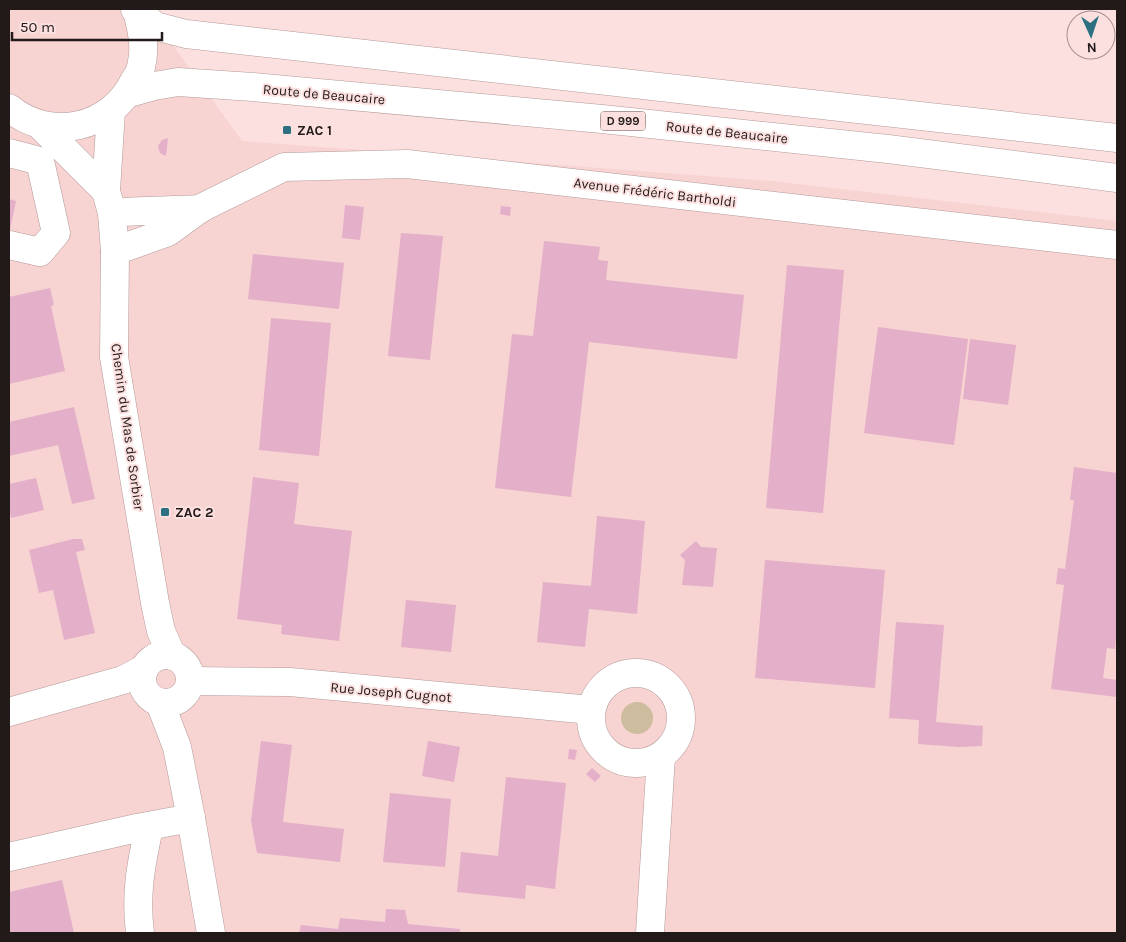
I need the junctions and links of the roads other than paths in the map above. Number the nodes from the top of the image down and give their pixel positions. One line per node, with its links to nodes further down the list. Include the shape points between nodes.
1 (136, 10): 2 (street, via 144,39 141,68); 5 (street, via 155,26 186,34)
2 (120, 102): 4 (street, Route de Beaucaire, via 90,123 66,128); 7 (street, Route de Beaucaire / D 999, via 154,86 178,82 268,88 868,147); 8 (street, Chemin du Mas de Sorbier)
3 (9, 108): 4 (street, Route de Beaucaire, via 18,116)
4 (41, 126): 8 (street)
5 (1117, 138)
6 (9, 153): 10 (street, via 40,161 56,233 40,252)
7 (1117, 178)
8 (109, 202): 9 (street, Avenue Frédéric Bartholdi, via 135,211); 12 (street, Chemin du Mas de Sorbier)
9 (201, 208): 11 (street, Avenue Frédéric Bartholdi, via 284,167 407,164); 12 (street, Avenue Frédéric Bartholdi, via 168,232)
10 (9, 245)
11 (1117, 246)
12 (115, 251): 13 (street, Chemin du Mas de Sorbier, via 114,357 161,631)
13 (164, 680): 14 (street, Rue Joseph Cugnot, via 290,682); 15 (street, via 123,680); 17 (street, Chemin du Mas de Sorbier)
14 (591, 710): 16 (street, via 591,725 596,739 617,759 647,762); 16 (street, via 605,684 618,676 632,672 661,680 679,703 681,718 672,746)
15 (9, 712)
16 (661, 756): 22 (street)
17 (192, 818): 18 (street); 21 (street, Chemin du Mas de Sorbier)
18 (150, 827): 19 (street); 20 (street, via 137,898)
19 (9, 857)
20 (140, 933)
21 (211, 933)
22 (650, 933)

